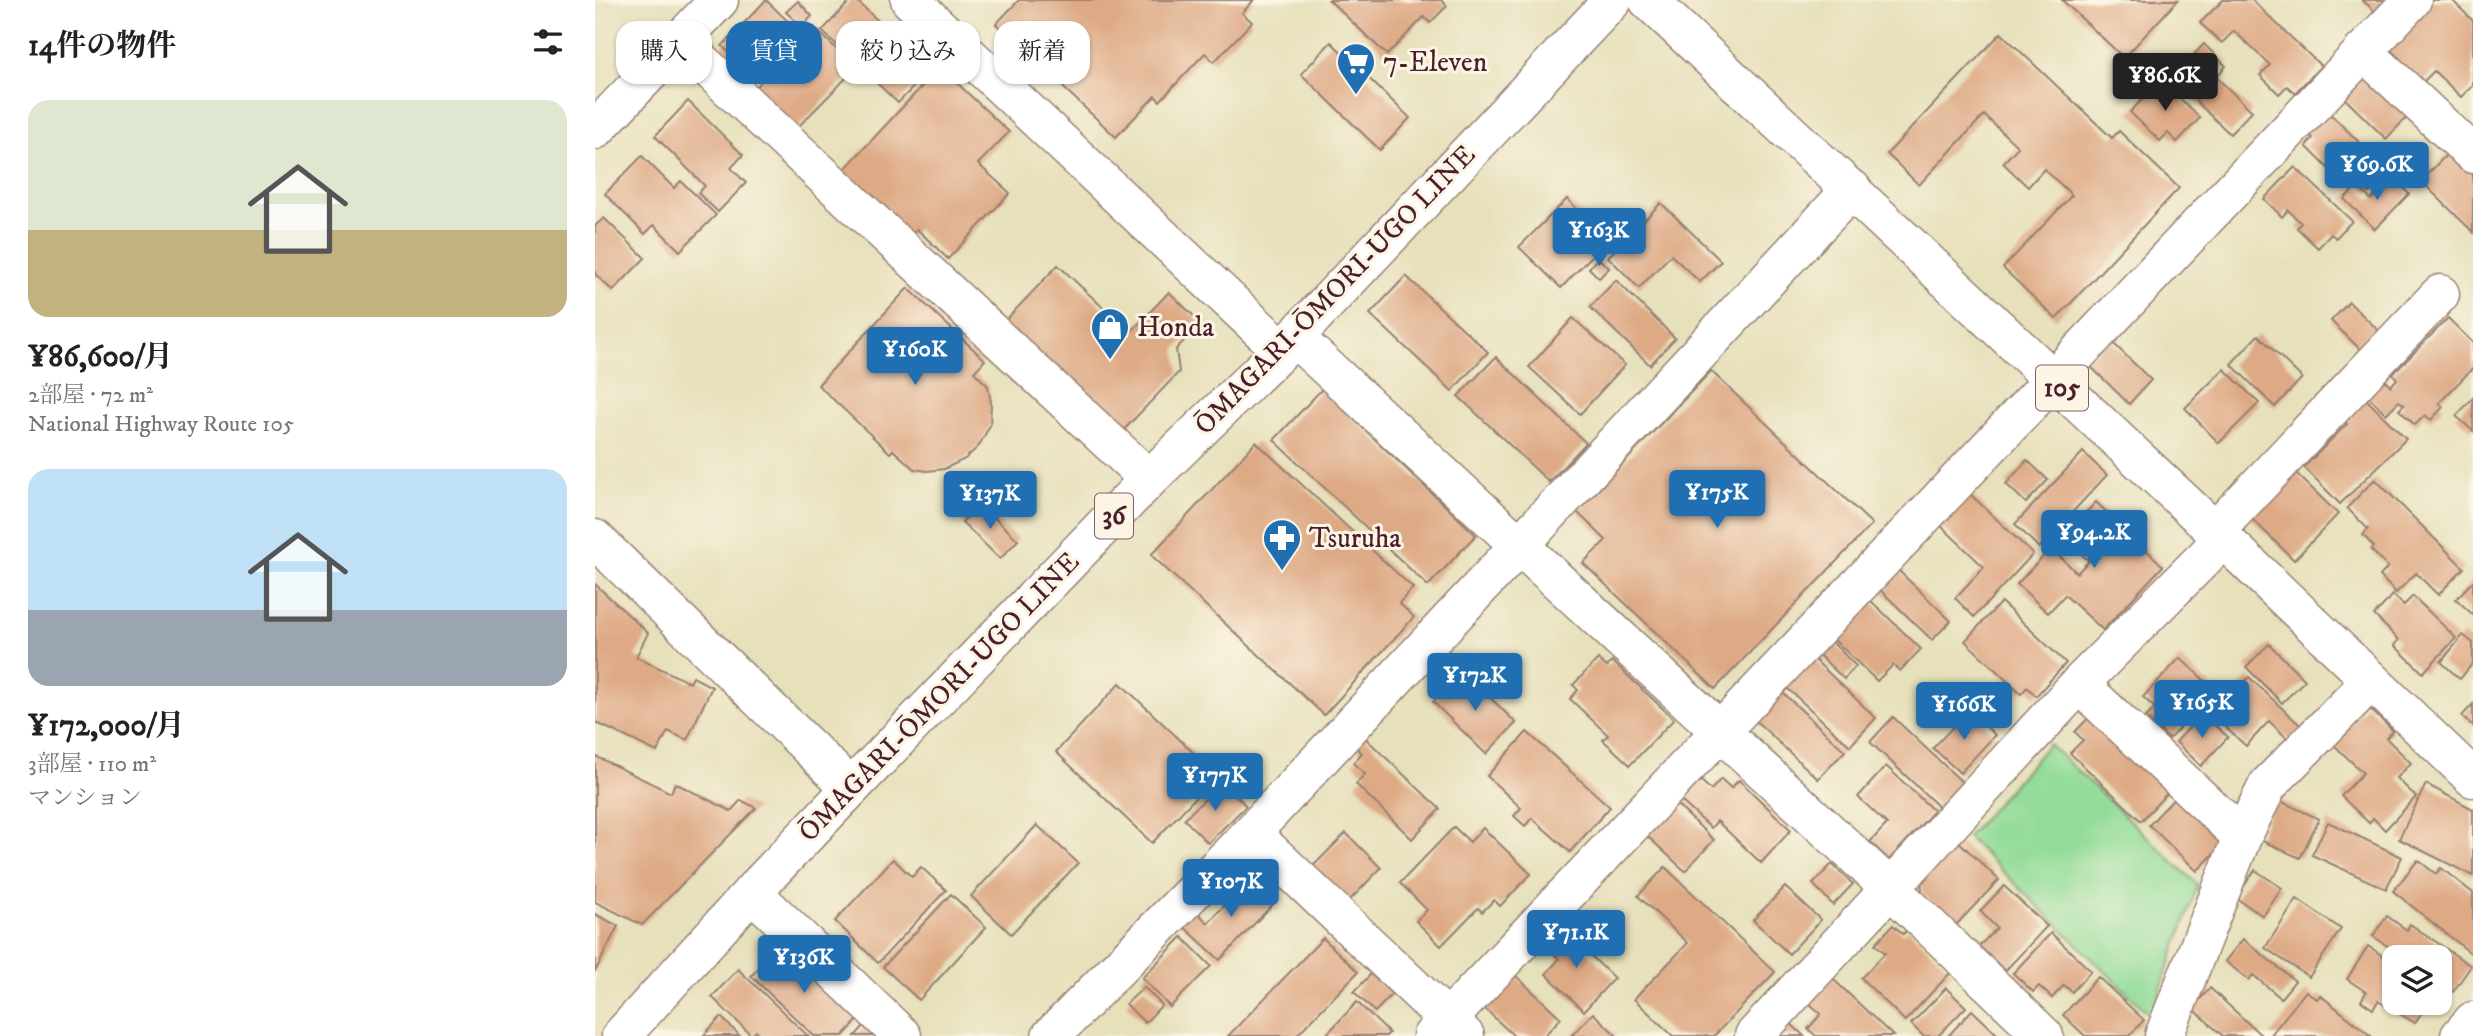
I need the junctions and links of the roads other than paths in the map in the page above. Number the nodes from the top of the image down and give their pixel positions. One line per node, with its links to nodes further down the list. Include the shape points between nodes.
1 (719, 0): 6 (main road)
2 (910, 0): 14 (main road)
3 (1613, 0): 14 (main road, ŌMAGARI-ŌMORI-UGO LINE / 36)
4 (1648, 0): 12 (main road, 105)
5 (2412, 0): 7 (main road)
6 (700, 21)
7 (2363, 51): 11 (main road); 15 (main road)
8 (712, 72): 16 (main road)
9 (639, 84): 10 (main road)
10 (595, 130)
11 (2473, 154)
12 (1852, 189): 15 (main road, 105); 19 (main road)
13 (2440, 295): 17 (main road)
14 (1288, 344): 16 (main road, ŌMAGARI-ŌMORI-UGO LINE / 36); 19 (main road)
15 (2053, 380): 17 (main road, 105); 22 (main road)
16 (1149, 479): 24 (main road, ŌMAGARI-ŌMORI-UGO LINE / 36)
17 (2219, 535): 20 (main road, 105); 21 (main road)
18 (595, 539): 24 (main road)
19 (1517, 545): 22 (main road); 25 (main road)
20 (2371, 681): 23 (main road, 105); 26 (main road, via 2268,785)
21 (2079, 684): 26 (main road); 27 (main road)
22 (1722, 732): 27 (main road); 30 (main road)
23 (2473, 778)
24 (851, 788): 28 (main road, ŌMAGARI-ŌMORI-UGO LINE / 36)
25 (1251, 833): 30 (main road); 33 (main road)
26 (2242, 837): 36 (main road)
27 (1891, 889): 34 (main road); 35 (main road)
28 (751, 892): 31 (main road, ŌMAGARI-ŌMORI-UGO LINE / 36); 32 (main road)
29 (2473, 1021): 37 (main road)
30 (1448, 1031)
31 (621, 1036)
32 (902, 1036)
33 (1051, 1036)
34 (1754, 1036)
35 (2044, 1036)
36 (2164, 1036)
37 (2460, 1036)

